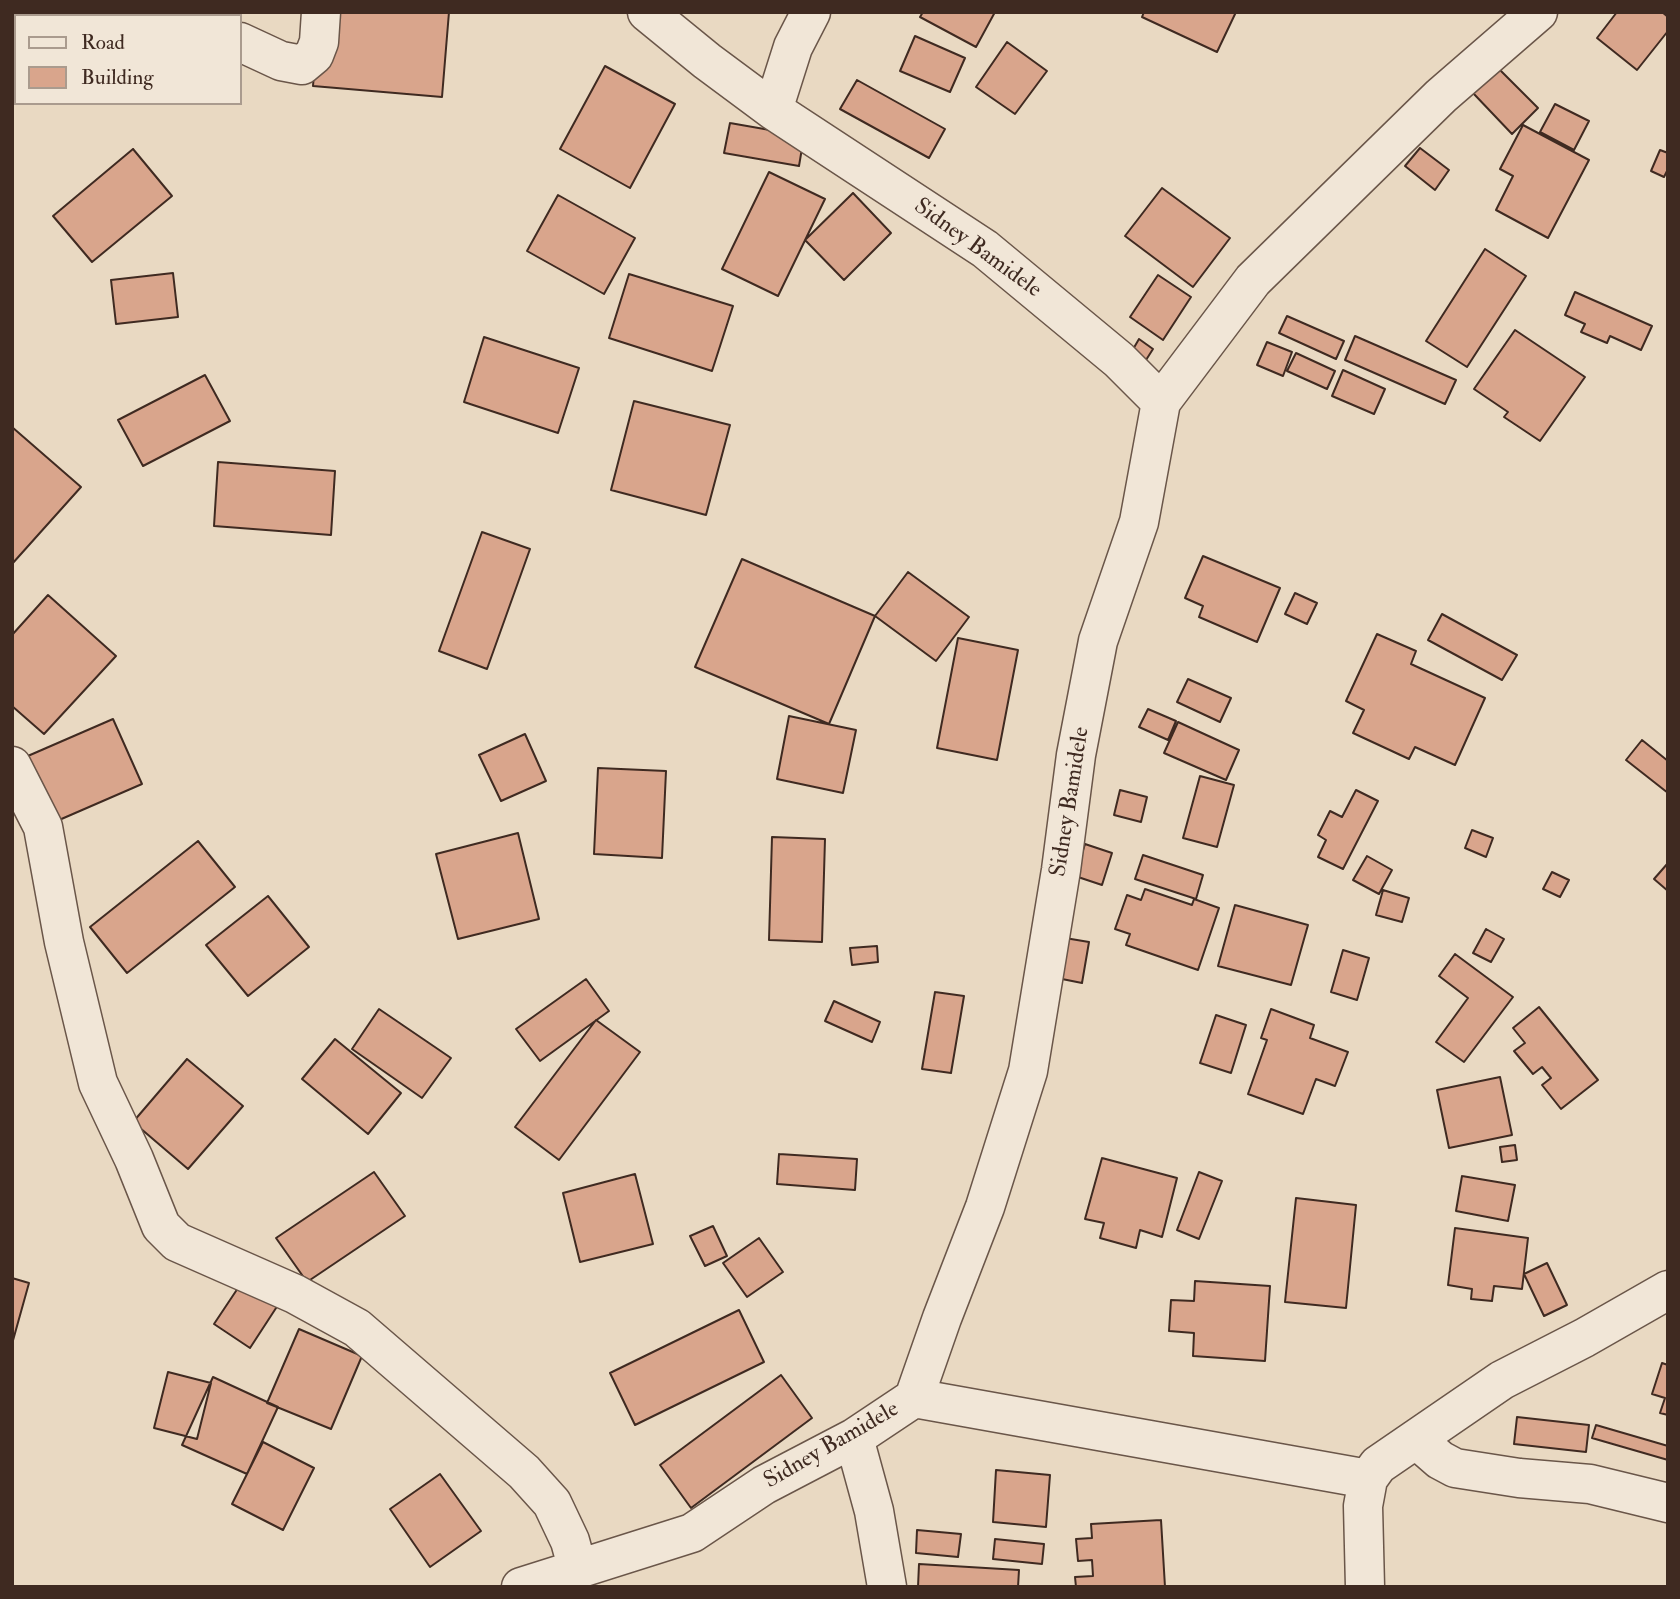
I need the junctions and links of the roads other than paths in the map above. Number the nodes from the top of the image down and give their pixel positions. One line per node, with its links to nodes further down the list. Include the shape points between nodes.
1 (321, 12): 5 (street, via 319,42 314,55 302,65)
2 (647, 12): 6 (street, Sidney Bamidele)
3 (811, 12): 6 (street, via 793,47)
4 (1538, 12): 7 (street, via 1441,96 1254,280)
5 (242, 43)
6 (773, 110): 7 (street, Sidney Bamidele, via 985,249 1119,360)
7 (1161, 402): 10 (street, Sidney Bamidele, via 1139,522 1098,641 1028,1071 985,1207)
8 (12, 766): 15 (street, via 43,827 64,942 98,1083 161,1226 177,1242 295,1294 357,1328 524,1472 552,1503)
9 (1668, 1290): 12 (street, via 1502,1380)
10 (914, 1398): 11 (street, Sidney Bamidele); 13 (street)
11 (854, 1438): 15 (street, Sidney Bamidele, via 764,1485 692,1533); 17 (street, via 874,1511)
12 (1417, 1440): 13 (street, via 1378,1465); 14 (street, via 1455,1468 1590,1483)
13 (1368, 1479): 18 (street, via 1363,1506)
14 (1668, 1503)
15 (578, 1570): 16 (street, Sidney Bamidele)
16 (521, 1587)
17 (887, 1587)
18 (1365, 1587)

